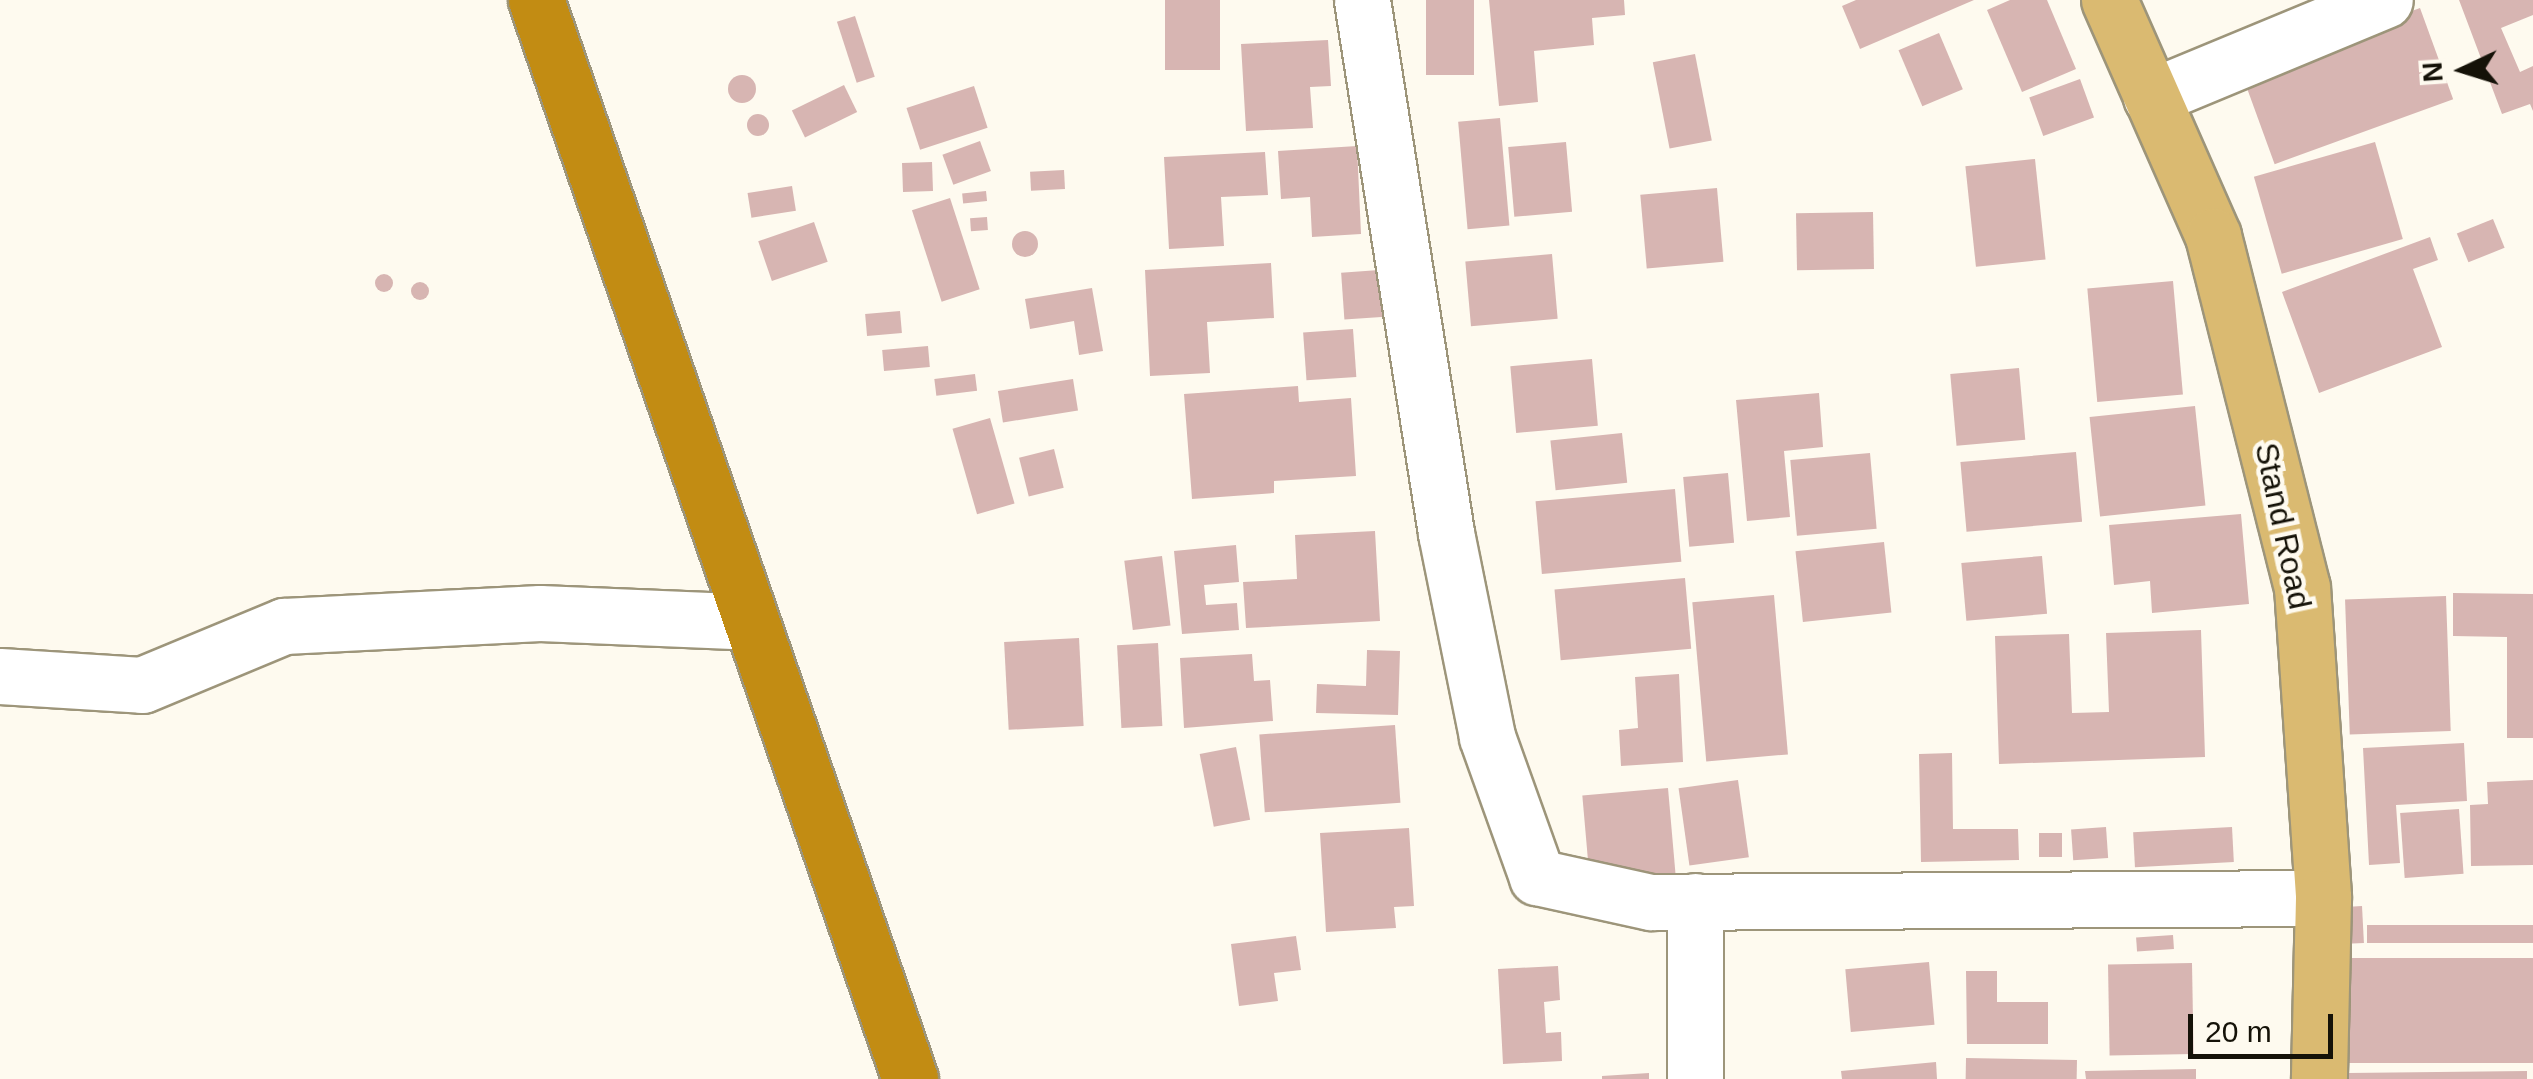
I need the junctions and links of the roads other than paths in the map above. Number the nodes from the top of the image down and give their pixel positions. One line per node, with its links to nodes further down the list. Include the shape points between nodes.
1 (536, 0): 6 (highway)
2 (1362, 0): 9 (street, via 1446,533 1486,737 1531,860 1538,877 1651,902)
3 (2108, 0): 5 (main road, Stand Road)
4 (2373, 3): 5 (street)
5 (2151, 96): 8 (main road, Stand Road, via 2213,236 2302,587)
6 (750, 622): 7 (street, via 540,613 284,626 142,685); 10 (highway)
7 (0, 676)
8 (2323, 898): 9 (street); 12 (main road, Stand Road)
9 (1695, 901): 11 (street)
10 (910, 1079)
11 (1695, 1079)
12 (2319, 1079)

